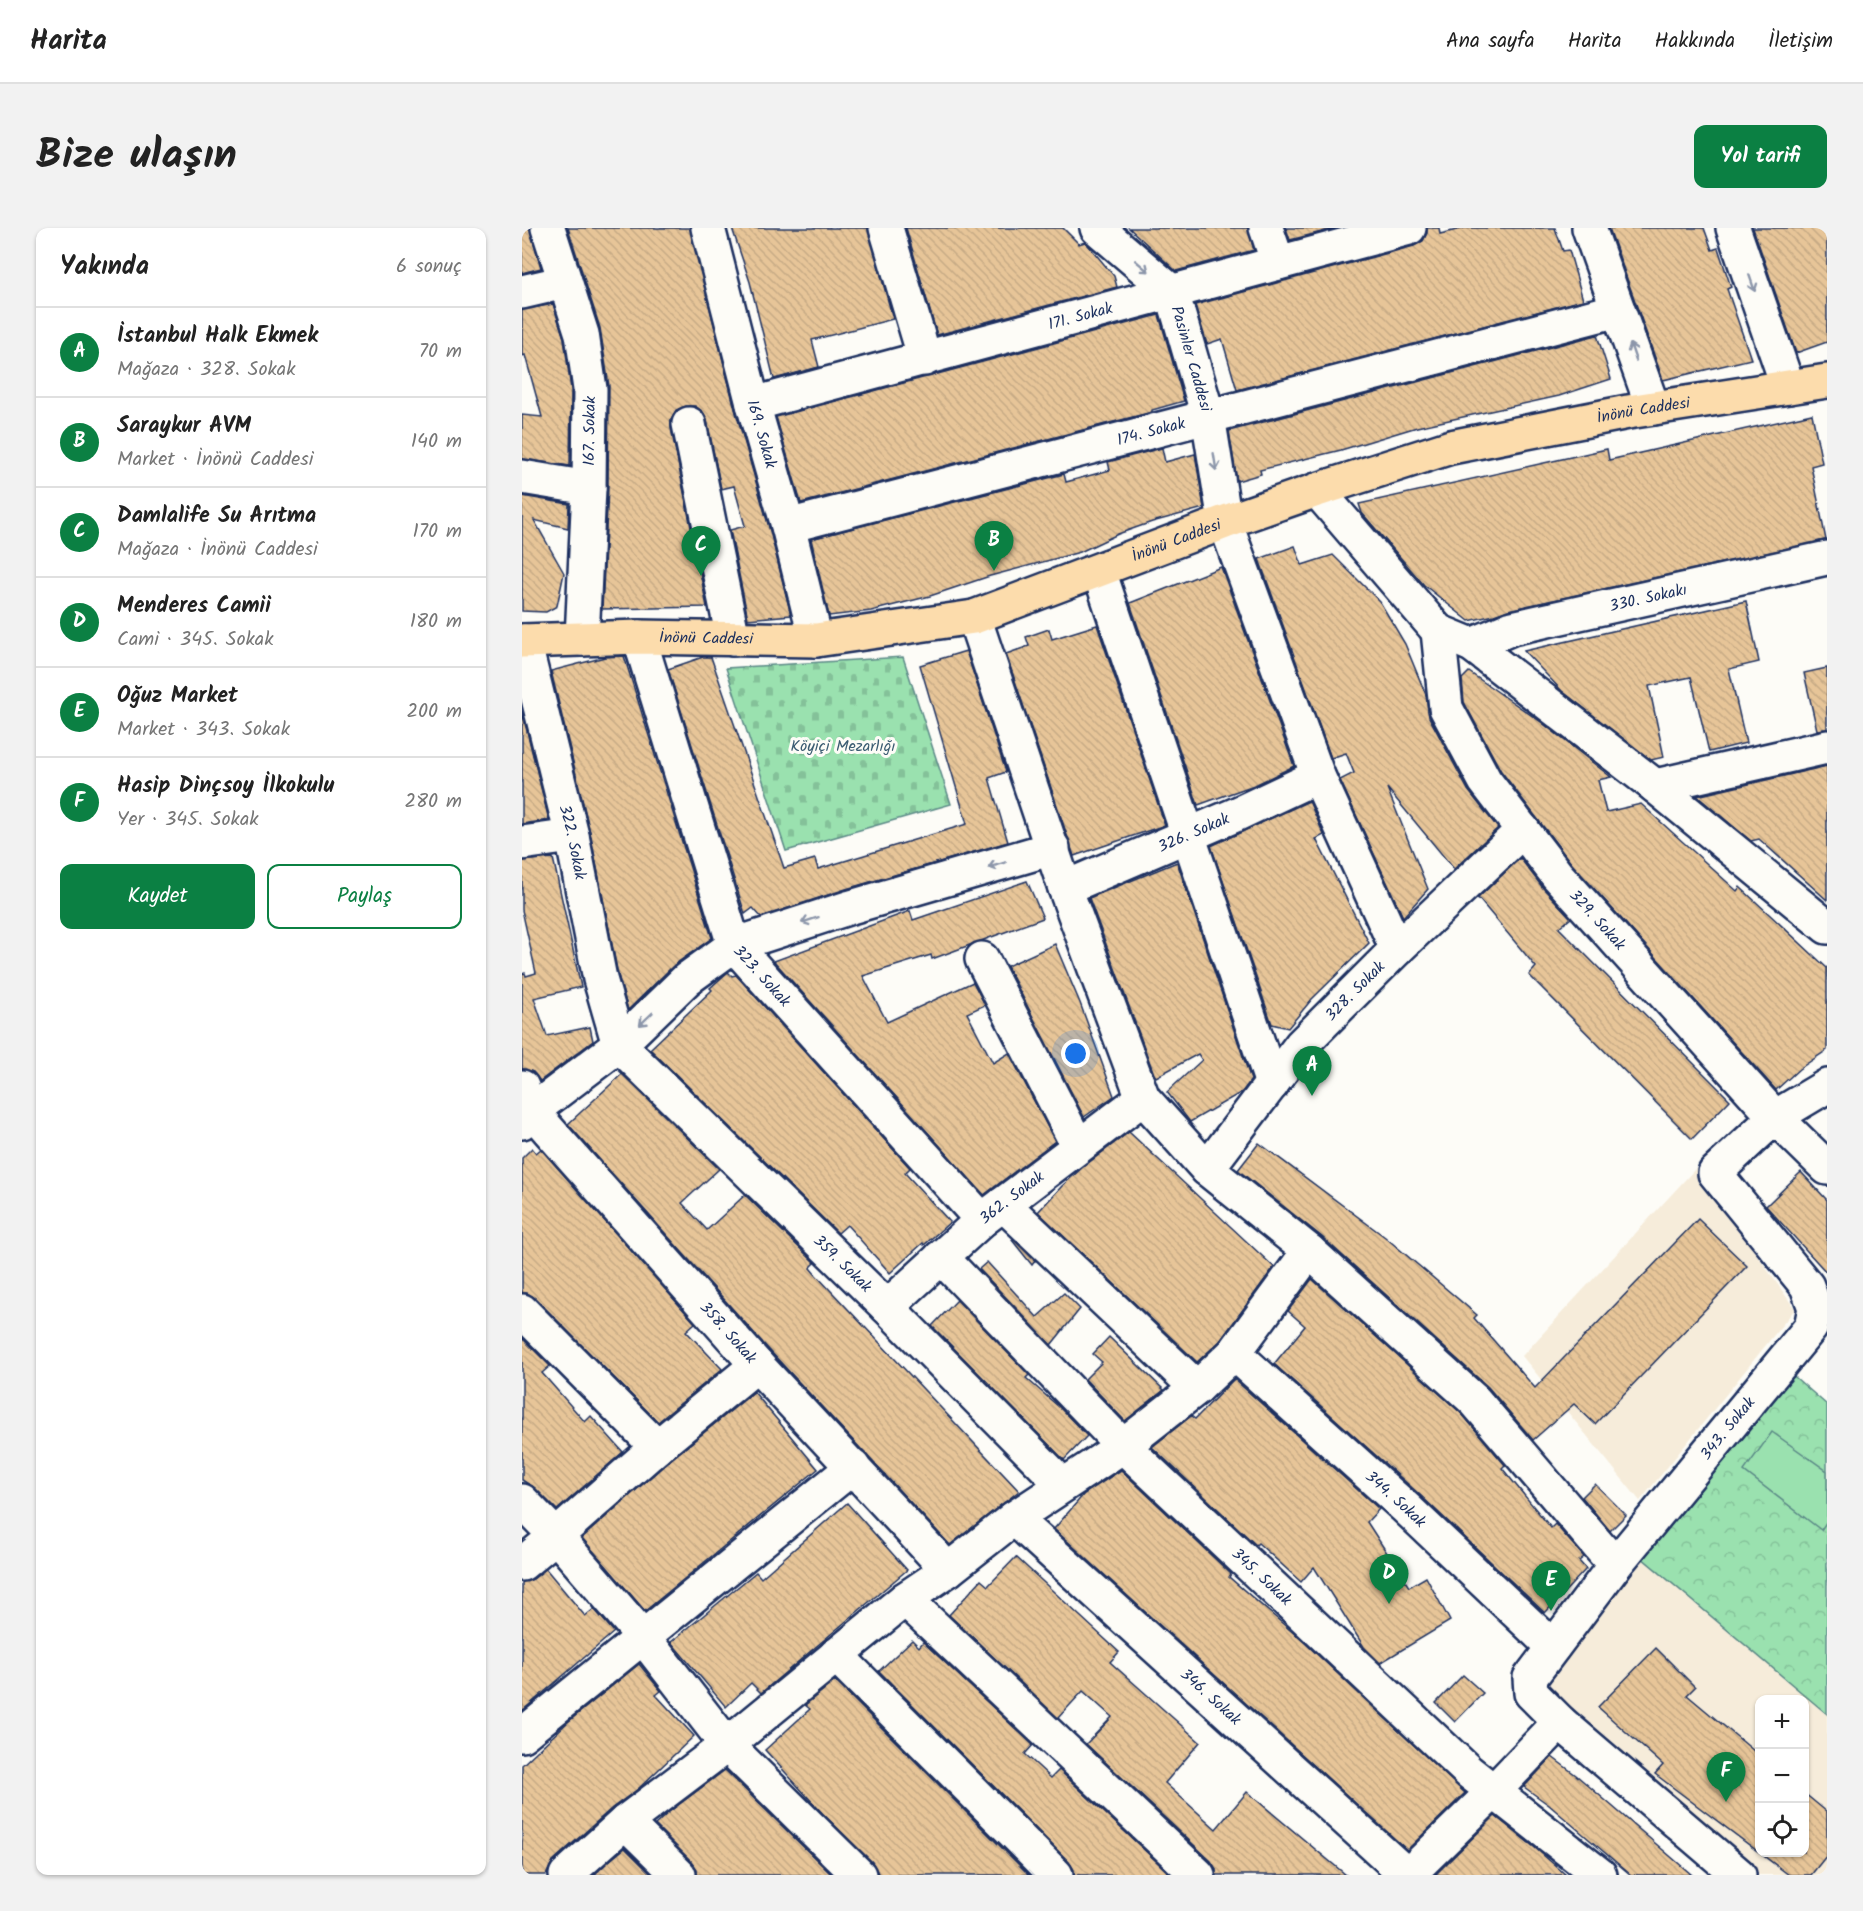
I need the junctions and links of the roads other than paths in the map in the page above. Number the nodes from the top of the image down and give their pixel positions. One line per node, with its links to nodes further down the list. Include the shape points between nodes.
1 (548, 228): 10 (street, 167. Sokak)
2 (708, 228): 17 (street, 169. Sokak)
3 (886, 228): 14 (street)
4 (1097, 228): 12 (street, Pasinler Caddesi, one-way to 12)
5 (1266, 228): 9 (street)
6 (1408, 228): 9 (street, 171. Sokak)
7 (1589, 228): 13 (street)
8 (1733, 228): 16 (street, one-way to 16)
9 (1278, 263): 12 (street, 171. Sokak)
10 (565, 282): 11 (street); 22 (street, 167. Sokak, via 582,333 590,388)
11 (522, 292)
12 (1172, 292): 14 (street, 171. Sokak); 19 (street, Pasinler Caddesi)
13 (1618, 310): 18 (street, one-way to 13); 19 (street, 174. Sokak)
14 (925, 359): 17 (street, 171. Sokak)
15 (1827, 381): 16 (main road, İnönü Caddesi)
16 (1788, 387): 18 (main road, İnönü Caddesi)
17 (753, 404): 25 (street, 169. Sokak)
18 (1653, 408): 23 (main road, İnönü Caddesi, via 1451,447)
19 (1208, 416): 24 (street, Pasinler Caddesi, one-way to 24); 25 (street, 174. Sokak)
20 (689, 424): 32 (street)
21 (522, 477): 22 (street)
22 (589, 488): 31 (street, 167. Sokak)
23 (1317, 490): 24 (main road, İnönü Caddesi); 29 (street)
24 (1225, 522): 27 (main road, İnönü Caddesi); 37 (street, Pasinler Caddesi)
25 (788, 526): 33 (street, 169. Sokak)
26 (1827, 558): 35 (street, 330. Sokakı, via 1512,628)
27 (1099, 571): 28 (main road, İnönü Caddesi); 40 (street)
28 (974, 617): 33 (main road, İnönü Caddesi); 43 (street)
29 (1438, 631): 35 (street); 39 (street, 329. Sokak, via 1446,708 1485,781)
30 (639, 637): 31 (main road, İnönü Caddesi); 32 (main road, İnönü Caddesi); 46 (street, 323. Sokak)
31 (582, 639): 34 (main road, İnönü Caddesi)
32 (733, 639): 33 (main road, İnönü Caddesi)
33 (816, 640)
34 (523, 641): 41 (street, 322. Sokak)
35 (1472, 645): 38 (street)
36 (1827, 747): 38 (street)
37 (1318, 776): 40 (street, 326. Sokak); 47 (street, Pasinler Caddesi)
38 (1655, 786): 45 (street)
39 (1523, 830): 47 (street, 328. Sokak); 54 (street, 329. Sokak, via 1557,875)
40 (1187, 834): 44 (street, 326. Sokak); 50 (street)
41 (572, 836): 42 (street); 49 (street, 322. Sokak, via 600,979)
42 (522, 843)
43 (1053, 848): 44 (street); 46 (street, one-way to 46)
44 (1065, 888): 52 (street)
45 (1824, 922)
46 (734, 945): 49 (street, one-way to 49, via 687,979); 58 (street, 323. Sokak)
47 (1397, 949): 50 (street, 328. Sokak, via 1301,1045)
48 (982, 960): 55 (street)
49 (619, 1045): 53 (street); 62 (street, 359. Sokak)
50 (1272, 1084): 57 (street, 328. Sokak)
51 (1827, 1086): 54 (street)
52 (1143, 1098): 55 (street, 362. Sokak); 57 (street)
53 (525, 1106): 65 (street, 358. Sokak)
54 (1775, 1117): 56 (street, 329. Sokak); 61 (street, 343. Sokak, via 1715,1173)
55 (1078, 1146): 58 (street, 362. Sokak)
56 (1827, 1168)
57 (1207, 1169): 59 (street)
58 (993, 1212): 60 (street, 362. Sokak); 66 (street, 323. Sokak)
59 (1309, 1251): 64 (street); 75 (street, via 1475,1401)
60 (941, 1257): 62 (street, 362. Sokak); 67 (street, 345. Sokak)
61 (1817, 1287): 75 (street, 343. Sokak, via 1811,1327)
62 (887, 1307): 70 (street, 359. Sokak)
63 (522, 1311): 68 (street)
64 (1234, 1353): 66 (street); 79 (street, 344. Sokak)
65 (757, 1365): 68 (street); 69 (street, 358. Sokak)
66 (1197, 1388): 67 (street)
67 (1123, 1446): 70 (street); 84 (street, 345. Sokak, via 1469,1772)
68 (657, 1447): 73 (street)
69 (853, 1467): 76 (street, 358. Sokak); 78 (street)
70 (1063, 1485): 72 (street)
71 (522, 1501): 73 (street)
72 (1014, 1518): 76 (street); 91 (street, 346. Sokak)
73 (556, 1536): 74 (street); 78 (street)
74 (522, 1564)
75 (1615, 1565): 79 (street, 343. Sokak)
76 (948, 1570): 77 (street)
77 (905, 1599): 80 (street); 90 (street)
78 (643, 1637): 82 (street); 83 (street)
79 (1553, 1647): 81 (street, 343. Sokak, via 1530,1678 1531,1693)
80 (836, 1655): 83 (street); 89 (street)
81 (1560, 1722): 84 (street); 93 (street)
82 (522, 1735)
83 (727, 1744): 85 (street); 88 (street)
84 (1494, 1791): 91 (street); 92 (street, 345. Sokak)
85 (625, 1822): 86 (street); 87 (street)
86 (566, 1875)
87 (679, 1875)
88 (860, 1875)
89 (1056, 1875)
90 (1198, 1875)
91 (1407, 1875)
92 (1600, 1875)
93 (1739, 1875)

